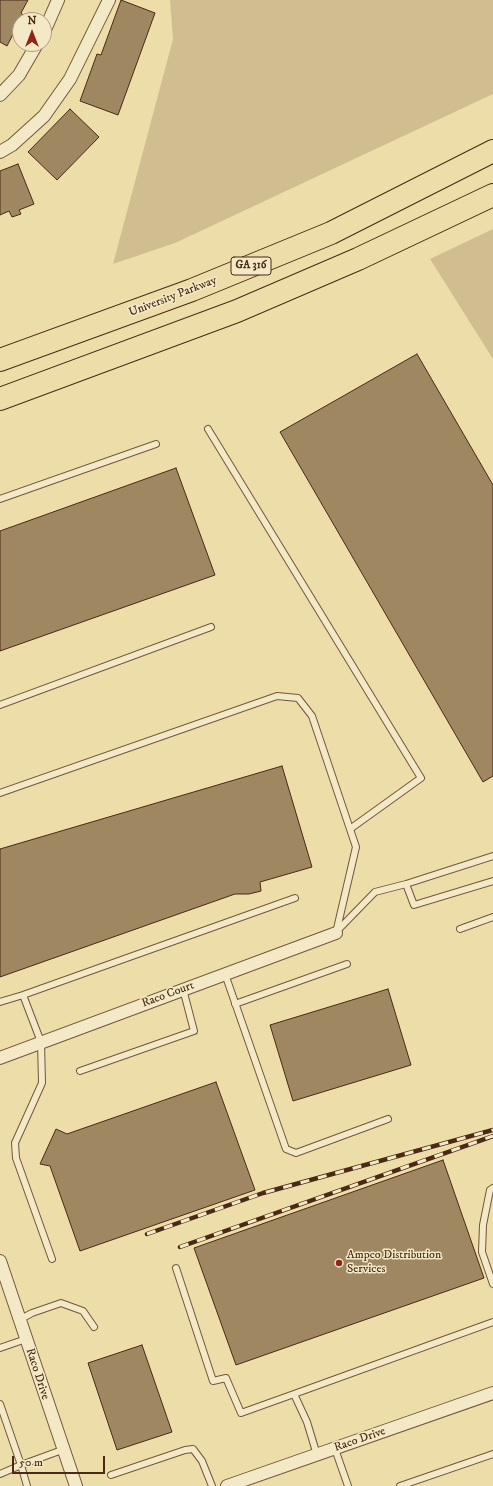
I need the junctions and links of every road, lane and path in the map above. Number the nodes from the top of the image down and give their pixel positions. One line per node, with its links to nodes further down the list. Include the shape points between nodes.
1 (58, 0): 3 (street)
2 (108, 0): 7 (street, via 70,79 44,116 12,145)
3 (52, 14)
4 (32, 52): 5 (street, via 19,75)
5 (0, 94)
6 (493, 151): 9 (highway, University Parkway / GA 316, via 324,236 185,293)
7 (0, 152)
8 (493, 195): 10 (highway, via 379,250 237,311)
9 (0, 360)
10 (0, 399)
11 (208, 429): 17 (lane, via 421,778)
12 (156, 444): 13 (lane)
13 (0, 499)
14 (211, 627): 15 (lane)
15 (0, 705)
16 (0, 793): 17 (lane, via 277,696 298,698 312,716)
17 (350, 829): 24 (lane, via 356,847)
18 (493, 856): 20 (lane)
19 (493, 880): 20 (lane, via 414,905)
20 (406, 884): 24 (lane, via 375,892)
21 (295, 898): 28 (lane)
22 (493, 917): 23 (lane)
23 (460, 929)
24 (336, 932): 26 (street, Raco Court)
25 (347, 964): 30 (lane)
26 (225, 974): 27 (street, Raco Court); 30 (lane)
27 (183, 989): 31 (street, Raco Court); 33 (lane, via 194,1031)
28 (23, 995): 29 (lane); 31 (lane)
29 (0, 1002)
30 (235, 1004): 34 (lane, via 286,1149 296,1153)
31 (41, 1042): 32 (street, Raco Court); 36 (lane, via 42,1083 15,1143 16,1158)
32 (0, 1058)
33 (80, 1071)
34 (388, 1119)
35 (493, 1188): 39 (lane, via 490,1190 483,1225 482,1252)
36 (52, 1259)
37 (0, 1261): 40 (street, Raco Drive)
38 (176, 1268): 46 (lane, via 213,1381 226,1378 241,1413)
39 (493, 1284)
40 (19, 1320): 42 (lane, via 61,1303 83,1312); 43 (street, Raco Drive)
41 (493, 1322): 46 (lane)
42 (94, 1327)
43 (26, 1339): 44 (lane); 49 (street, Raco Drive)
44 (0, 1348)
45 (493, 1393): 48 (street, Raco Drive)
46 (294, 1394): 50 (lane, via 307,1422)
47 (0, 1404): 52 (lane)
48 (335, 1448): 50 (street, Raco Drive); 59 (lane)
49 (62, 1450): 52 (lane); 56 (street, Raco Drive)
50 (317, 1454): 58 (street, Raco Drive)
51 (493, 1454): 60 (lane)
52 (21, 1465): 53 (lane); 55 (lane)
53 (0, 1474)
54 (111, 1475): 57 (lane, via 193,1449 202,1461)
55 (27, 1486)
56 (76, 1486)
57 (212, 1486)
58 (227, 1486)
59 (348, 1486)
60 (400, 1486)

